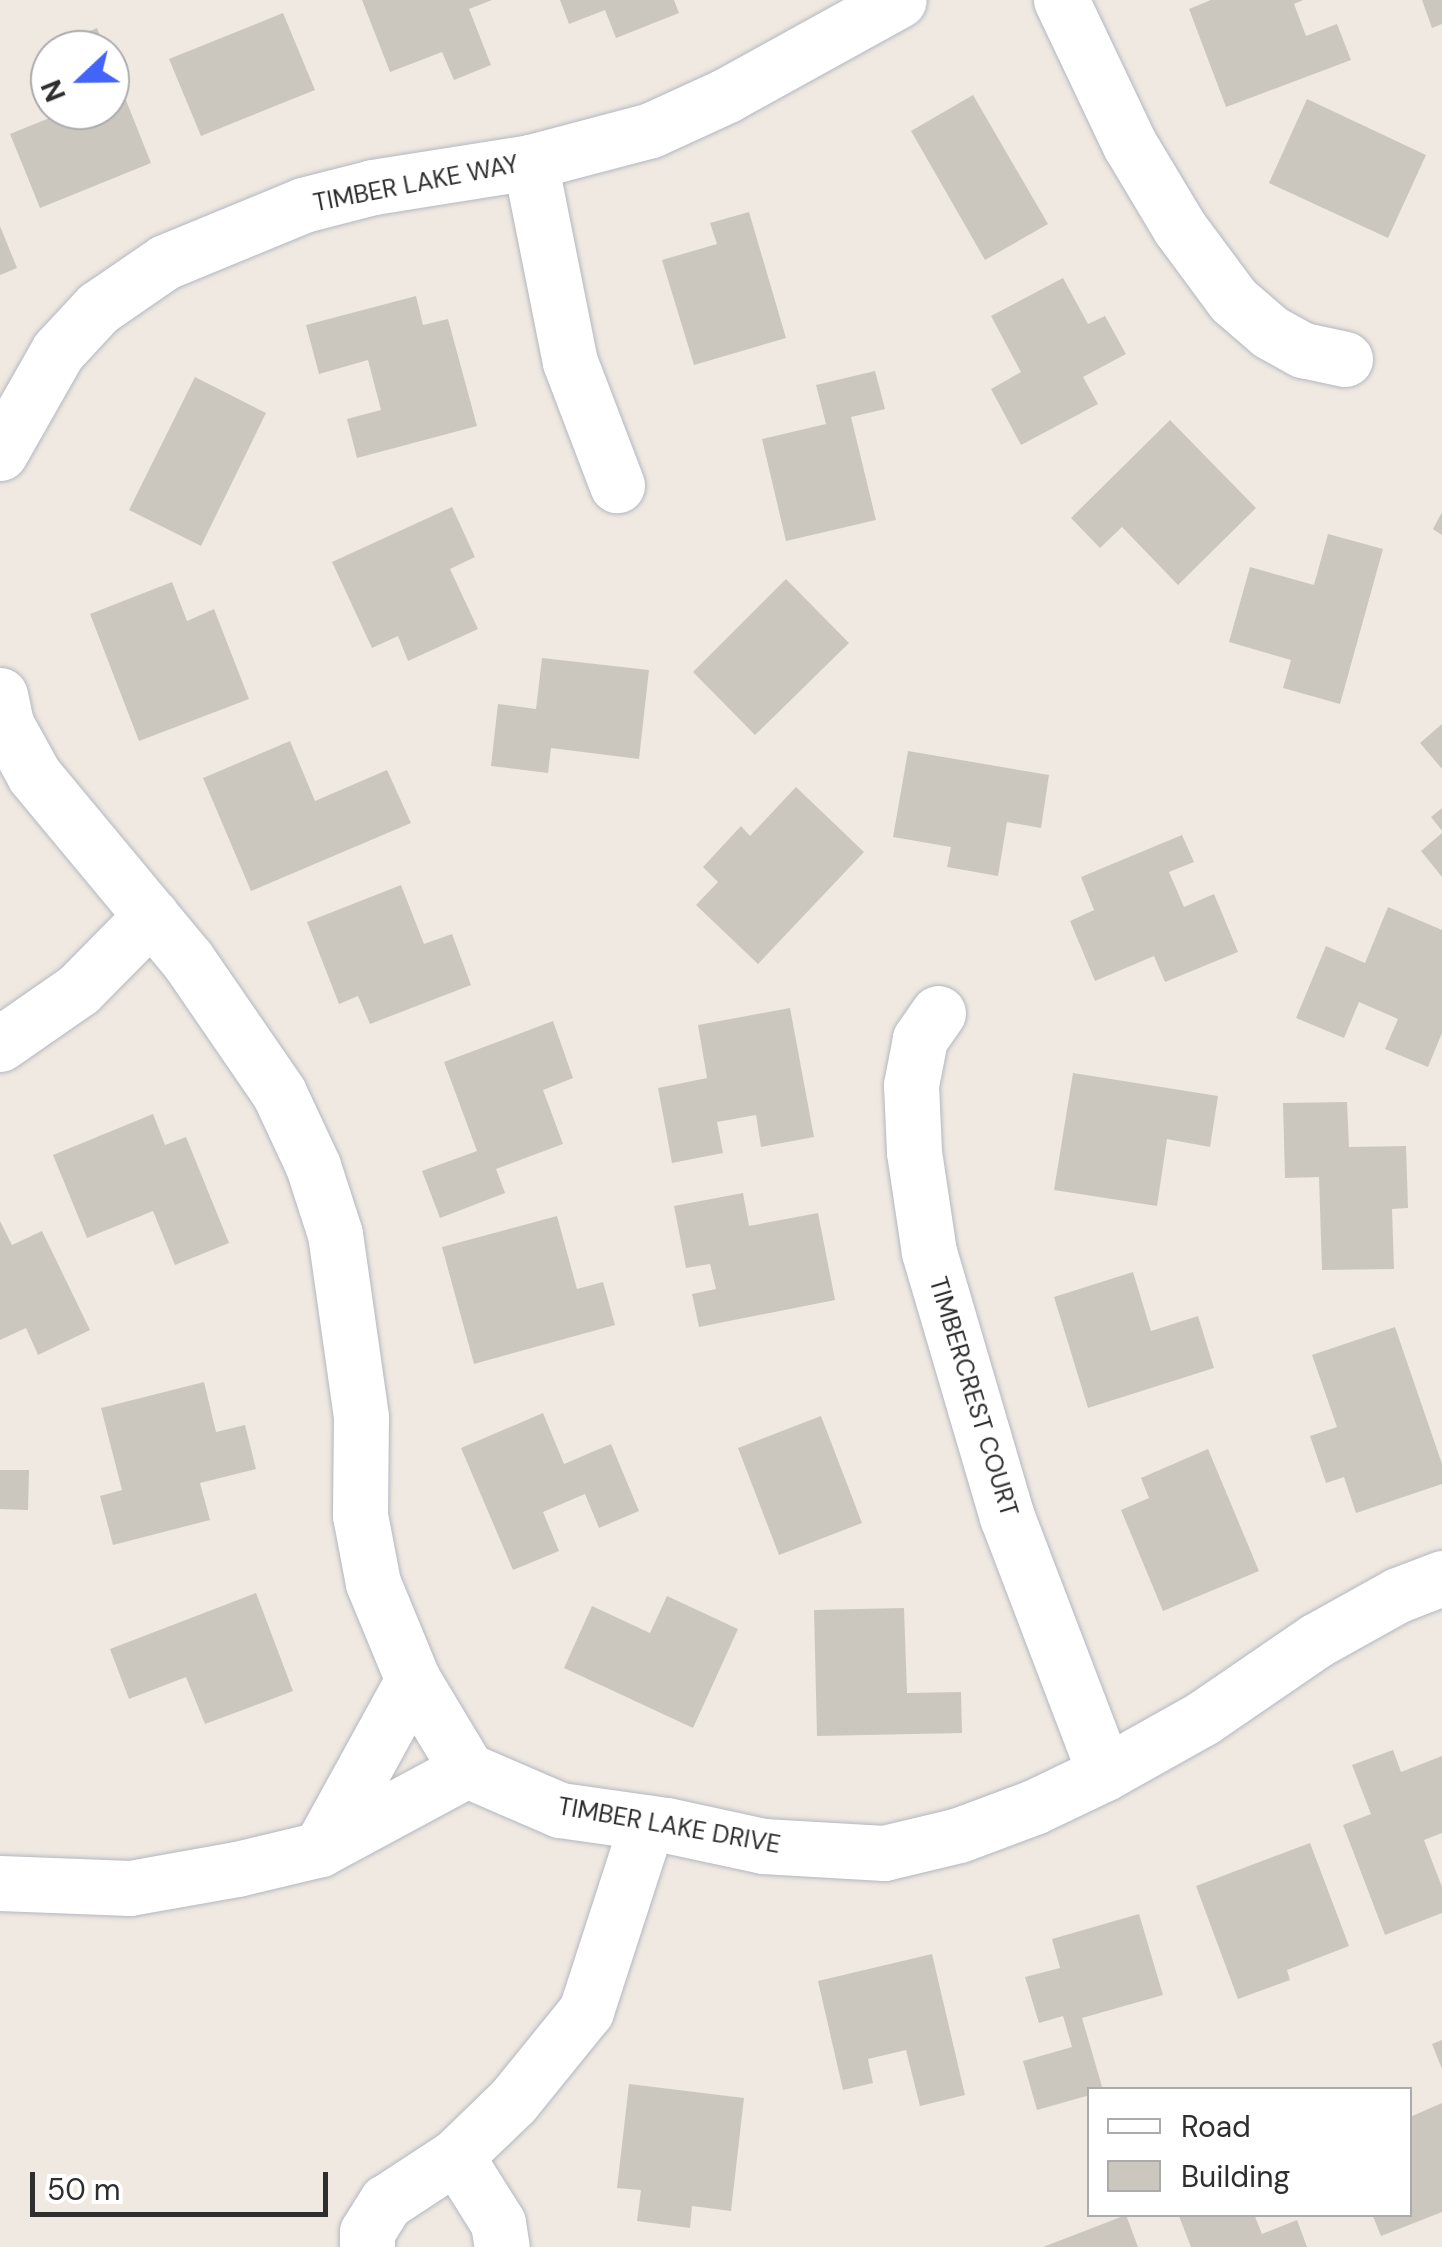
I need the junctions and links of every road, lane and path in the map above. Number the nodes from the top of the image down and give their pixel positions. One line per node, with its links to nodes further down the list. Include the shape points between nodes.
1 (899, 0): 3 (street, TIMBER LAKE WAY, via 650,130)
2 (1061, 0): 4 (street, via 1130,145 1233,300 1303,350)
3 (530, 162): 5 (street, TIMBER LAKE WAY, via 302,205 165,262 98,308 58,351); 6 (street, via 570,362)
4 (1345, 359)
5 (0, 454)
6 (617, 484)
7 (0, 695): 8 (street, via 6,724 34,775)
8 (151, 916): 10 (street, via 79,989); 12 (street, via 279,1093 313,1166 336,1234 360,1418 360,1516 373,1583)
9 (938, 1013): 14 (street, TIMBERCREST COURT, via 920,1039 911,1084 929,1252 1007,1517)
10 (0, 1044)
11 (1442, 1578): 14 (street, TIMBER LAKE DRIVE, via 1317,1640 1203,1718)
12 (413, 1680): 13 (street); 16 (street)
13 (467, 1770): 15 (street, TIMBER LAKE DRIVE, via 560,1810); 16 (street)
14 (1106, 1772): 15 (street, TIMBER LAKE DRIVE, via 959,1835 884,1853 764,1846)
15 (647, 1823): 18 (street, via 586,2011 514,2101)
16 (320, 1849): 17 (street, via 130,1888)
17 (0, 1884)
18 (456, 2156): 19 (street, via 386,2202 367,2232); 20 (street, via 498,2224)
19 (367, 2247)
20 (502, 2247)

